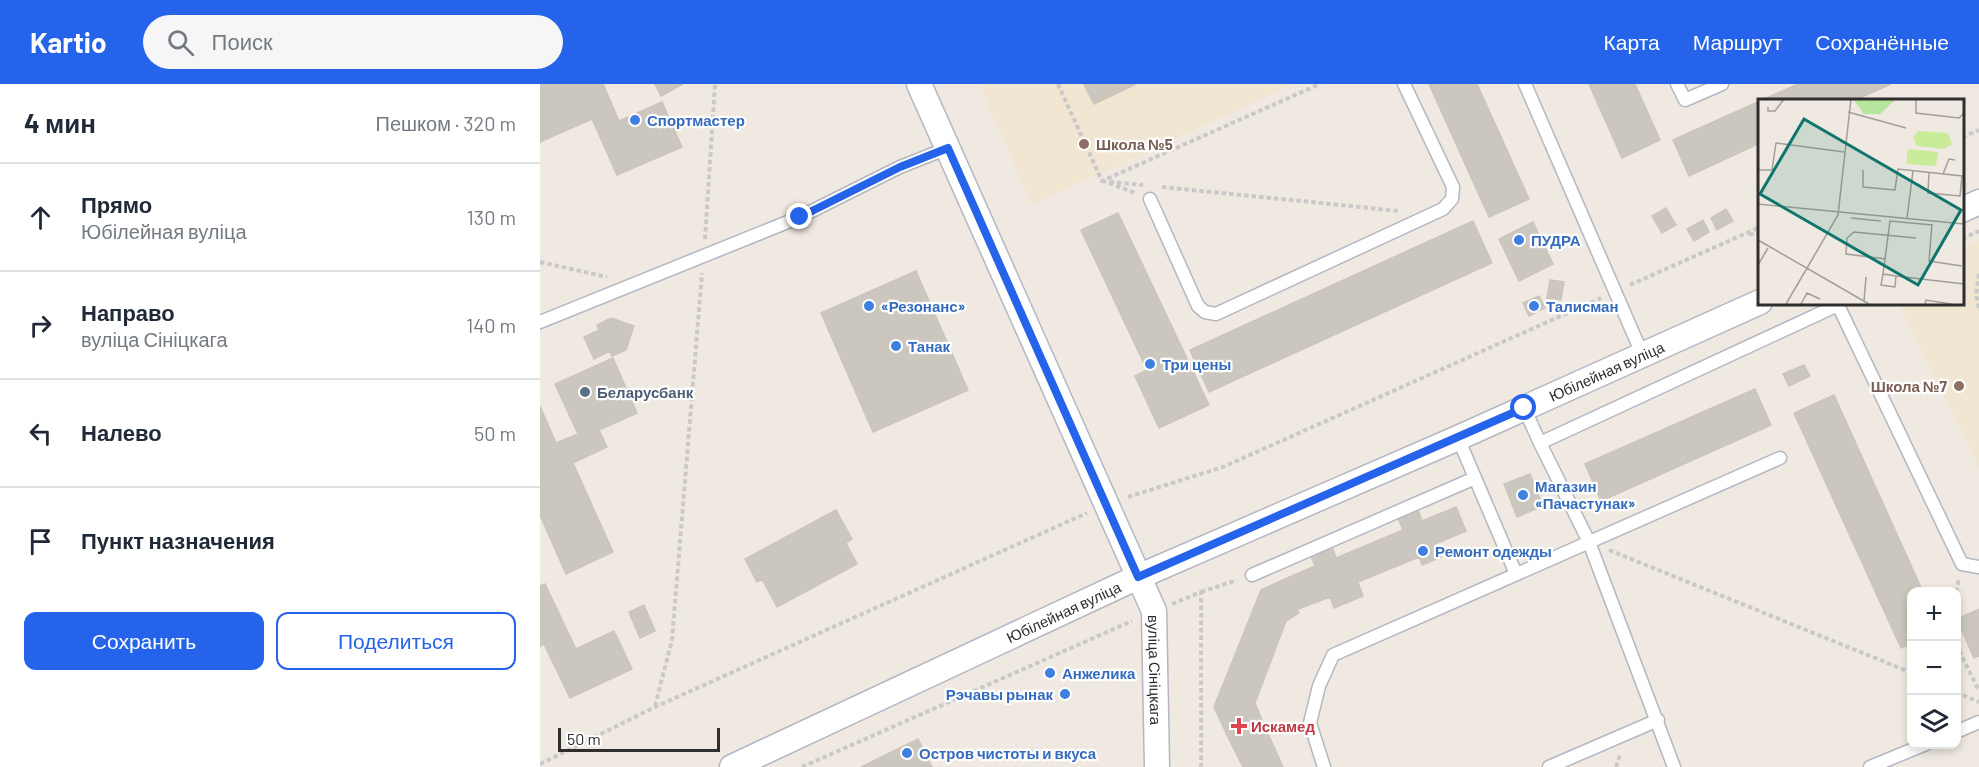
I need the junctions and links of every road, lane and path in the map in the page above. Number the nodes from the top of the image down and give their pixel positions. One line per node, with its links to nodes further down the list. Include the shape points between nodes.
1 (715, 84): 24 (path)
2 (920, 84): 11 (street, вуліца Сініцкага)
3 (1058, 84): 12 (path)
4 (1320, 84): 12 (path)
5 (1404, 84): 15 (lane, via 1453,187 1452,199 1443,209 1216,314 1198,306)
6 (1525, 84): 28 (lane)
7 (1677, 84): 8 (lane, via 1685,100)
8 (1722, 84)
9 (1979, 130): 10 (path)
10 (1964, 136)
11 (948, 148): 24 (lane); 39 (street, вуліца Сініцкага)
12 (1102, 181): 13 (path); 15 (path)
13 (1149, 186)
14 (1161, 187): 17 (path, via 1399,211)
15 (1150, 199)
16 (1979, 202): 18 (street)
17 (1410, 206)
18 (1964, 209)
19 (1758, 228): 21 (path)
20 (1979, 231): 23 (path)
21 (1746, 233): 22 (path); 28 (path)
22 (1758, 235)
23 (1964, 238)
24 (704, 257): 27 (lane); 52 (path, via 672,640)
25 (540, 262): 27 (path)
26 (1979, 274): 31 (path)
27 (639, 284): 32 (lane)
28 (1615, 291): 33 (lane); 39 (path, via 1223,467)
29 (1758, 304): 33 (street, Юбілейная вуліца)
30 (1838, 304): 36 (lane); 41 (lane, via 1962,564)
31 (1979, 308)
32 (540, 322)
33 (1643, 356): 34 (street, Юбілейная вуліца)
34 (1524, 408): 35 (street, Юбілейная вуліца); 36 (lane)
35 (1458, 438): 38 (lane); 44 (street, Юбілейная вуліца)
36 (1540, 443): 40 (lane)
37 (1780, 458): 40 (lane)
38 (1475, 478): 42 (lane); 43 (lane)
39 (1106, 505): 44 (street, вуліца Сініцкага); 52 (path)
40 (1589, 542): 42 (lane); 48 (path); 53 (lane)
41 (1979, 567)
42 (1516, 574): 62 (lane, via 1334,655 1319,686 1310,723)
43 (1252, 575): 45 (path)
44 (1138, 577): 46 (street, вуліца Сініцкага); 58 (street, Юбілейная вуліца)
45 (1201, 592): 46 (path); 61 (path)
46 (1154, 611): 59 (path); 60 (street, вуліца Сініцкага)
47 (1961, 654): 49 (path)
48 (1907, 671)
49 (1979, 691)
50 (1961, 694): 51 (path)
51 (1979, 702)
52 (655, 707): 57 (path)
53 (1658, 720): 63 (lane); 64 (lane)
54 (1979, 722): 55 (lane)
55 (1961, 730)
56 (1914, 749): 65 (lane)
57 (540, 764)
58 (732, 767)
59 (802, 767)
60 (1157, 767)
61 (1201, 767)
62 (1324, 767)
63 (1549, 767)
64 (1674, 767)
65 (1870, 767)

